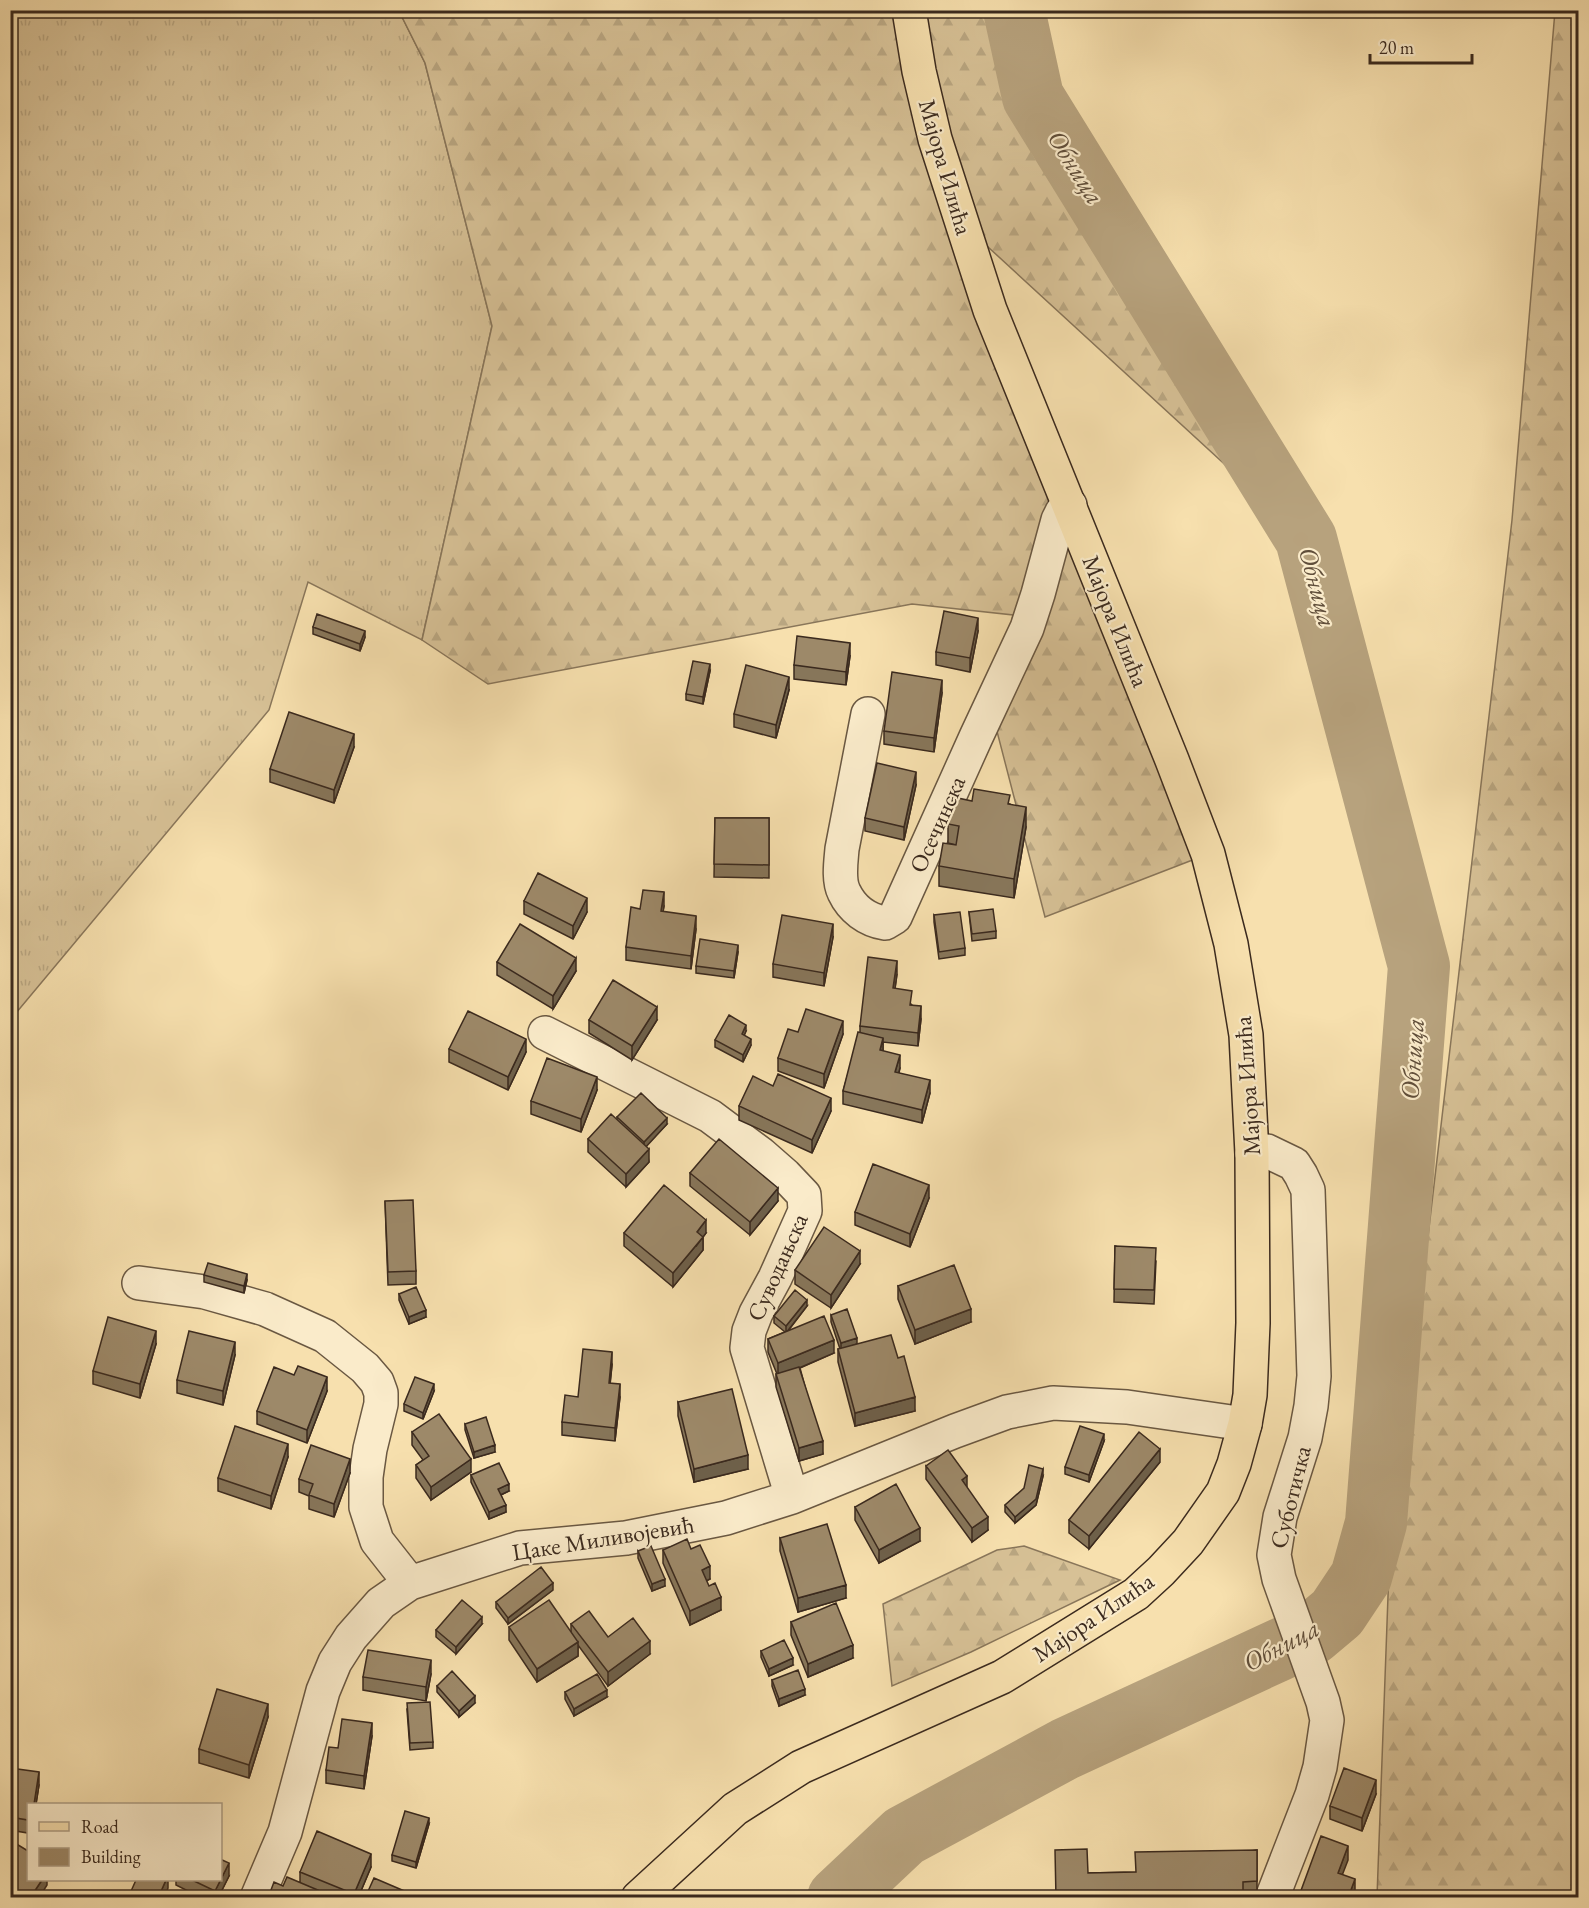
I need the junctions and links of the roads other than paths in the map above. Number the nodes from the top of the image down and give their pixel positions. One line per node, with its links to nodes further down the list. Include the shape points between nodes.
1 (909, 10): 2 (main road, Мајора Илића, via 932,128 990,310)
2 (1070, 505): 3 (street, Осечинска, via 1058,520 1027,628 895,916 885,923 872,921 856,909 843,891 841,877 842,849); 5 (main road, Мајора Илића, via 1208,854 1231,944 1246,1035)
3 (868, 714)
4 (545, 1033): 8 (street, Суводањска, via 710,1116 761,1154 804,1195 805,1210 776,1278 756,1313 747,1348)
5 (1252, 1154): 7 (main road, Мајора Илића, via 1253,1323); 12 (street, Суботичка, via 1267,1151 1294,1164 1308,1190 1314,1376 1305,1438 1274,1555 1327,1720 1312,1796)
6 (139, 1283): 9 (street, via 205,1292 265,1309 324,1336 365,1368 381,1392 366,1477 366,1507 377,1541)
7 (1245, 1424): 8 (street, Цаке Миливојевић, via 1127,1407 1053,1403 1007,1412); 11 (main road, Мајора Илића, via 1234,1464 1217,1501 1188,1542 1136,1594 1002,1677 801,1767 735,1809)
8 (792, 1497): 9 (street, Цаке Миливојевић, via 726,1518 626,1538 520,1548)
9 (410, 1583): 10 (street, Цаке Миливојевић, via 381,1603 335,1662 323,1691 285,1832)
10 (257, 1898)
11 (638, 1898)
12 (1272, 1898)

